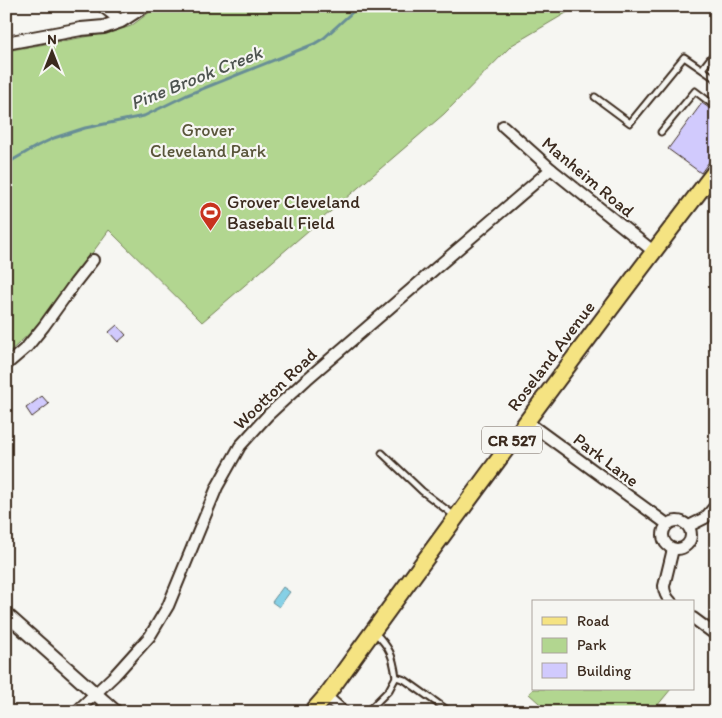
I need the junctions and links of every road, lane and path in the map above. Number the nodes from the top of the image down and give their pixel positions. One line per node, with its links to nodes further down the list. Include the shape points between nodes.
1 (102, 6): 3 (street)
2 (144, 6): 3 (street)
3 (121, 21): 4 (street, via 104,27)
4 (6, 42)
5 (716, 51): 6 (lane)
6 (702, 69): 7 (lane); 8 (lane, via 684,57 630,123)
7 (716, 79)
8 (595, 97)
9 (716, 107): 11 (lane, via 695,91)
10 (503, 126): 12 (street, Manheim Road)
11 (661, 132)
12 (551, 168): 14 (street, Manheim Road); 30 (street, Wootton Road, via 307,379 240,446 217,487 168,606 150,636)
13 (714, 175): 14 (main road, Roseland Avenue / CR 527)
14 (653, 251): 17 (main road, Roseland Avenue / CR 527)
15 (93, 260): 16 (street, via 44,326)
16 (6, 365)
17 (526, 421): 20 (main road, Roseland Avenue / CR 527); 21 (street, Park Lane)
18 (382, 453): 20 (lane, via 422,491)
19 (715, 506): 22 (street, via 705,518)
20 (456, 517): 27 (main road, Roseland Avenue / CR 527)
21 (667, 524): 22 (street, via 678,520); 23 (street, via 662,535)
22 (689, 526): 23 (street, via 692,531 690,543 679,550)
23 (673, 549): 24 (street, via 664,579 664,591)
24 (669, 600)
25 (6, 614): 30 (street)
26 (694, 619): 28 (street)
27 (373, 631): 29 (lane, via 388,648); 31 (main road, Roseland Avenue / CR 527)
28 (716, 635)
29 (396, 677): 32 (lane); 37 (lane, via 389,690)
30 (96, 694): 34 (street, Wootton Road); 35 (street)
31 (326, 696): 33 (main road, Roseland Avenue / CR 527); 36 (street)
32 (447, 710)
33 (310, 711)
34 (76, 712)
35 (116, 712)
36 (344, 712)
37 (367, 712)

